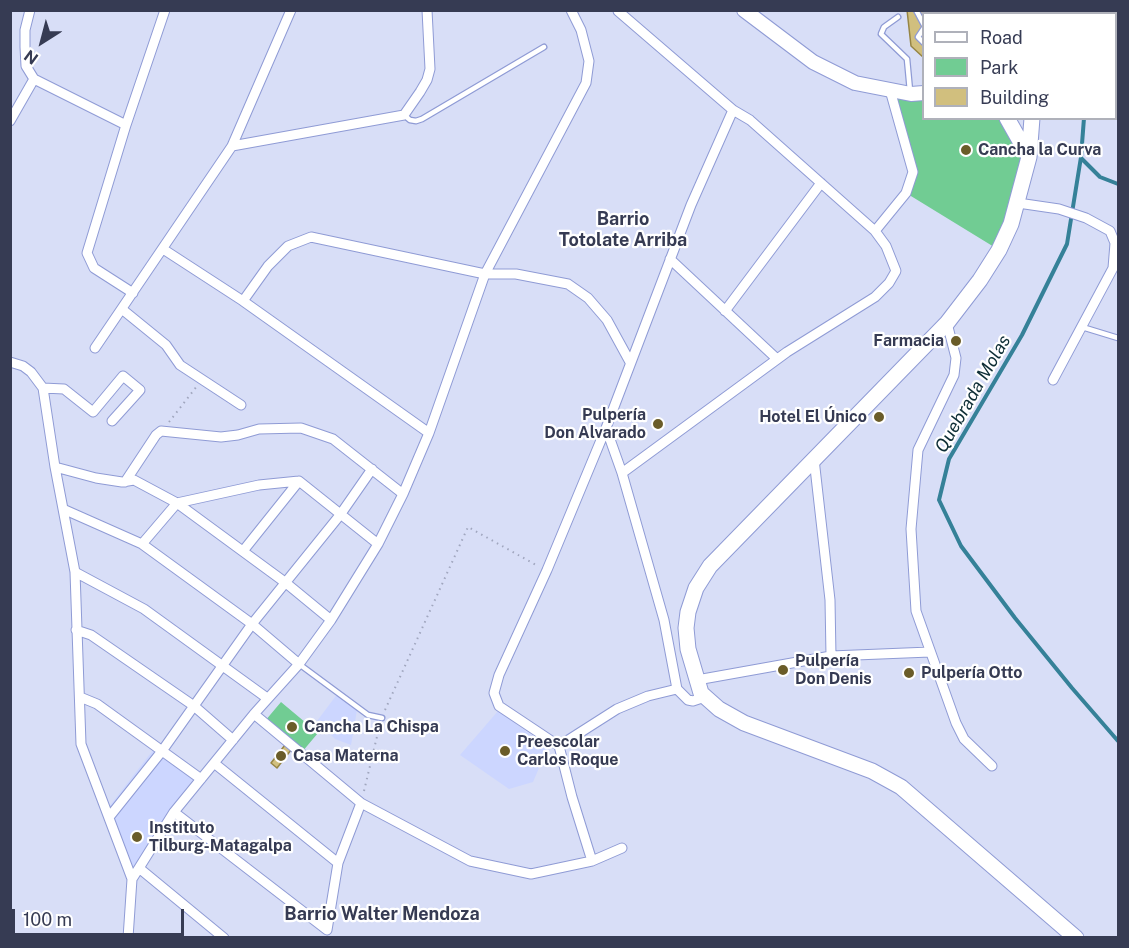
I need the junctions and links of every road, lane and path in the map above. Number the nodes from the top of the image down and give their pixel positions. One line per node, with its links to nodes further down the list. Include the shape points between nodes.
1 (30, 10): 10 (street, via 25,30 26,66)
2 (165, 10): 18 (street)
3 (291, 10): 19 (street)
4 (427, 10): 14 (street, via 430,69)
5 (571, 10): 26 (street, via 589,62 586,83)
6 (744, 10): 11 (main road, via 813,62 855,82)
7 (618, 11): 13 (street)
8 (898, 17): 12 (lane, via 881,34 908,59)
9 (544, 47): 14 (lane, via 416,121)
10 (34, 79): 17 (street); 18 (street)
11 (890, 90): 12 (main road); 23 (street, via 913,172 906,193)
12 (917, 93)
13 (733, 110): 21 (street, via 750,120); 25 (street)
14 (404, 115): 19 (street)
15 (1008, 120): 20 (main road)
16 (1032, 120): 20 (main road)
17 (10, 122)
18 (126, 125): 27 (street, via 87,254 94,268)
19 (232, 146): 24 (street)
20 (1029, 157): 22 (main road)
21 (821, 183): 23 (street); 30 (street)
22 (1018, 202): 31 (main road, via 999,250); 32 (street, via 1059,209 1110,231 1115,243 1113,268)
23 (875, 231): 35 (street, via 896,270 889,283 875,297)
24 (163, 249): 27 (street); 28 (street)
25 (670, 259): 30 (street); 37 (street)
26 (485, 274): 28 (street, via 311,237 288,246); 37 (street, via 516,274 568,284 588,298 607,320); 45 (street)
27 (133, 293): 29 (street)
28 (243, 301): 45 (street)
29 (123, 310): 34 (street); 38 (street, via 166,345 180,365)
30 (725, 311): 35 (street)
31 (947, 323): 46 (main road); 65 (street, via 956,358 954,375 918,450 911,529 916,611)
32 (1082, 327): 33 (lane); 39 (street)
33 (1119, 338)
34 (95, 348)
35 (777, 359): 49 (street)
36 (10, 362): 40 (street, via 31,372)
37 (630, 362): 43 (street)
38 (202, 380): 41 (street); 44 (path)
39 (1053, 380)
40 (43, 388): 42 (street, via 64,389 93,412 123,376 140,390); 47 (street)
41 (241, 405)
42 (112, 421)
43 (606, 428): 49 (street); 59 (street)
44 (161, 431): 48 (street, via 220,437 259,429 301,428 333,439); 51 (street)
45 (429, 433): 52 (street)
46 (814, 459): 66 (street, via 830,600); 69 (main road, via 717,559 696,588 686,628)
47 (55, 467): 51 (street); 54 (street)
48 (372, 469): 52 (street); 55 (street)
49 (621, 473): 70 (street, via 664,620)
50 (299, 481): 53 (street, via 258,485); 55 (street); 58 (street)
51 (125, 482): 53 (street, via 134,480)
52 (403, 494): 57 (street)
53 (177, 503): 56 (street); 58 (street)
54 (63, 509): 56 (street); 60 (street)
55 (340, 515): 57 (street); 61 (street)
56 (142, 544): 63 (street)
57 (378, 544): 62 (street)
58 (243, 550): 61 (street)
59 (547, 570): 76 (path, via 468,527); 78 (street, via 494,693 499,706)
60 (75, 572): 64 (street); 68 (street, via 144,609)
61 (286, 583): 62 (street); 63 (street)
62 (331, 620): 67 (street)
63 (252, 624): 67 (street); 68 (street)
64 (76, 630): 71 (street); 74 (street, via 91,635)
65 (930, 652): 66 (street); 81 (street, via 964,739)
66 (831, 656): 69 (street)
67 (299, 664): 73 (street); 76 (lane, via 368,715)
68 (224, 666): 73 (street); 74 (street)
69 (697, 680): 72 (main road)
70 (677, 689): 72 (street, via 688,700); 78 (street, via 617,708)
71 (80, 697): 79 (street, via 97,704); 85 (street, via 81,744)
72 (705, 697): 93 (main road, via 744,723 841,758 901,787)
73 (267, 698): 75 (street)
74 (194, 706): 77 (street); 79 (street)
75 (254, 714): 77 (street); 83 (street)
76 (382, 718): 83 (path)
77 (233, 740): 80 (street)
78 (560, 746): 87 (street)
79 (162, 751): 82 (street); 85 (street)
80 (213, 763): 82 (street); 88 (street)
81 (992, 766)
82 (201, 778): 84 (street)
83 (361, 803): 87 (street, via 470,861 531,874); 88 (street)
84 (174, 812): 88 (street, via 327,930); 89 (street)
85 (110, 816): 90 (street)
86 (622, 848): 87 (street)
87 (592, 861)
88 (338, 863)
89 (139, 868): 90 (street); 92 (street)
90 (132, 879): 91 (street)
91 (128, 938)
92 (224, 938)
93 (1076, 938)

